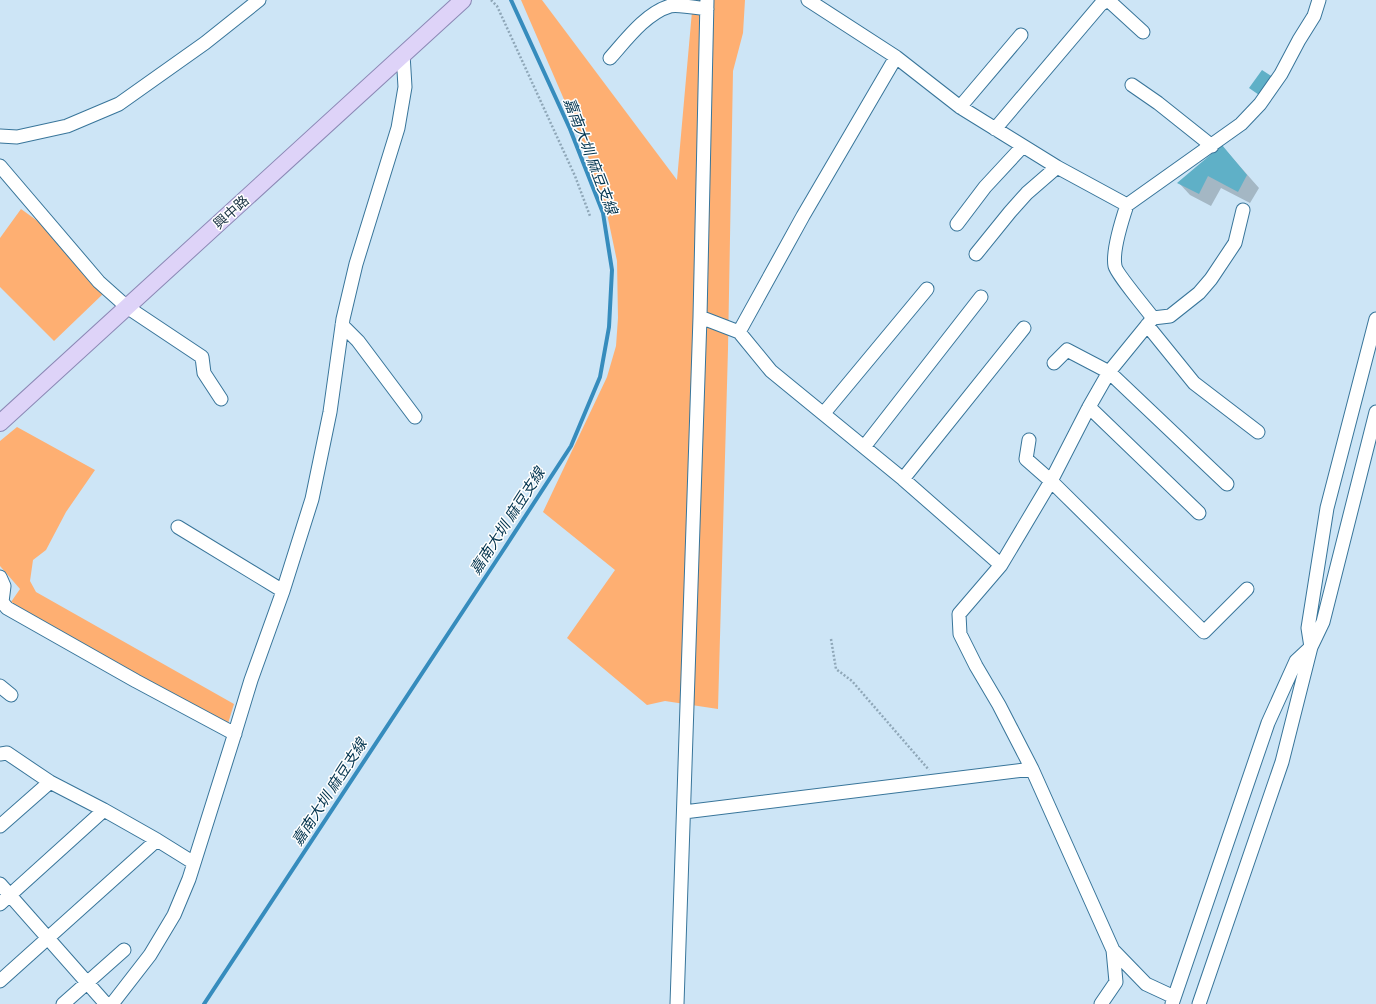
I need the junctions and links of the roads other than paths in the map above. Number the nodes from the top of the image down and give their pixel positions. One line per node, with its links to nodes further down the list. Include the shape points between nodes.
1 (259, 0): 14 (street, via 205,43 119,104 67,126 17,137)
2 (463, 0): 8 (main road, 興中路)
3 (808, 0): 9 (street)
4 (1319, 0): 16 (street, via 1314,16 1281,74 1260,104 1241,124)
5 (707, 4): 10 (street, via 671,5 653,15); 26 (street)
6 (1144, 32): 13 (street, via 1108,0 1101,4)
7 (1021, 35): 12 (street)
8 (403, 54): 25 (main road, 興中路); 29 (street, via 405,87 398,128 356,264)
9 (896, 57): 12 (street); 31 (street)
10 (610, 58)
11 (1132, 86): 16 (street)
12 (960, 107): 13 (street)
13 (995, 130): 15 (street)
14 (0, 136)
15 (1023, 146): 18 (street); 21 (street, via 985,187)
16 (1212, 146): 19 (street)
17 (0, 166): 25 (street, via 99,282)
18 (1057, 167): 19 (street); 22 (street, via 1027,193)
19 (1127, 206): 28 (street, via 1115,252 1115,267)
20 (1243, 210): 28 (street, via 1235,243 1211,279 1199,293 1170,316)
21 (957, 224)
22 (976, 254)
23 (927, 289): 37 (street)
24 (981, 297): 42 (street)
25 (127, 307): 34 (street, via 202,357 204,374); 39 (main road, 興中路)
26 (700, 317): 31 (street); 60 (street)
27 (1376, 320): 52 (street, via 1327,508 1308,628)
28 (1150, 322): 33 (street); 40 (street, via 1194,383)
29 (342, 325): 38 (street, via 358,341); 51 (street, via 330,412 312,499)
30 (1024, 328): 43 (street)
31 (739, 332): 37 (street, via 771,371)
32 (1054, 363): 33 (street, via 1067,350)
33 (1109, 372): 35 (street); 45 (street)
34 (221, 400)
35 (1089, 406): 44 (street); 46 (street)
36 (1376, 412): 52 (street, via 1323,622)
37 (824, 413): 42 (street)
38 (415, 417)
39 (0, 423)
40 (1258, 432)
41 (1029, 440): 44 (street, via 1026,459)
42 (864, 447): 43 (street)
43 (903, 479): 48 (street)
44 (1051, 481): 48 (street); 50 (street, via 1204,632)
45 (1228, 484)
46 (1199, 513)
47 (178, 527): 51 (street)
48 (1001, 565): 57 (street, via 959,614 960,634)
49 (0, 577): 55 (street, via 4,586 2,602 7,608)
50 (1247, 589)
51 (283, 591): 55 (street, via 251,680)
52 (1311, 647): 72 (street, via 1296,661 1268,723); 78 (street, via 1282,762)
53 (0, 686): 54 (street)
54 (11, 695)
55 (235, 734): 63 (street)
56 (0, 754): 58 (street, via 7,753)
57 (1032, 769): 60 (street); 69 (street)
58 (50, 782): 59 (street); 61 (street)
59 (104, 810): 62 (street); 65 (street)
60 (684, 812): 76 (street)
61 (0, 826)
62 (157, 840): 63 (street); 67 (street)
63 (194, 863): 75 (street, via 174,915 150,955)
64 (0, 884): 65 (street)
65 (10, 895): 66 (street); 67 (street)
66 (0, 904)
67 (48, 938): 70 (street); 71 (street)
68 (124, 950): 71 (street)
69 (1113, 950): 72 (street, via 1146,984); 77 (street, via 1116,982)
70 (0, 981)
71 (87, 982): 73 (street); 74 (street)
72 (1173, 1001)
73 (63, 1004)
74 (106, 1004)
75 (112, 1004)
76 (677, 1004)
77 (1100, 1004)
78 (1199, 1004)

